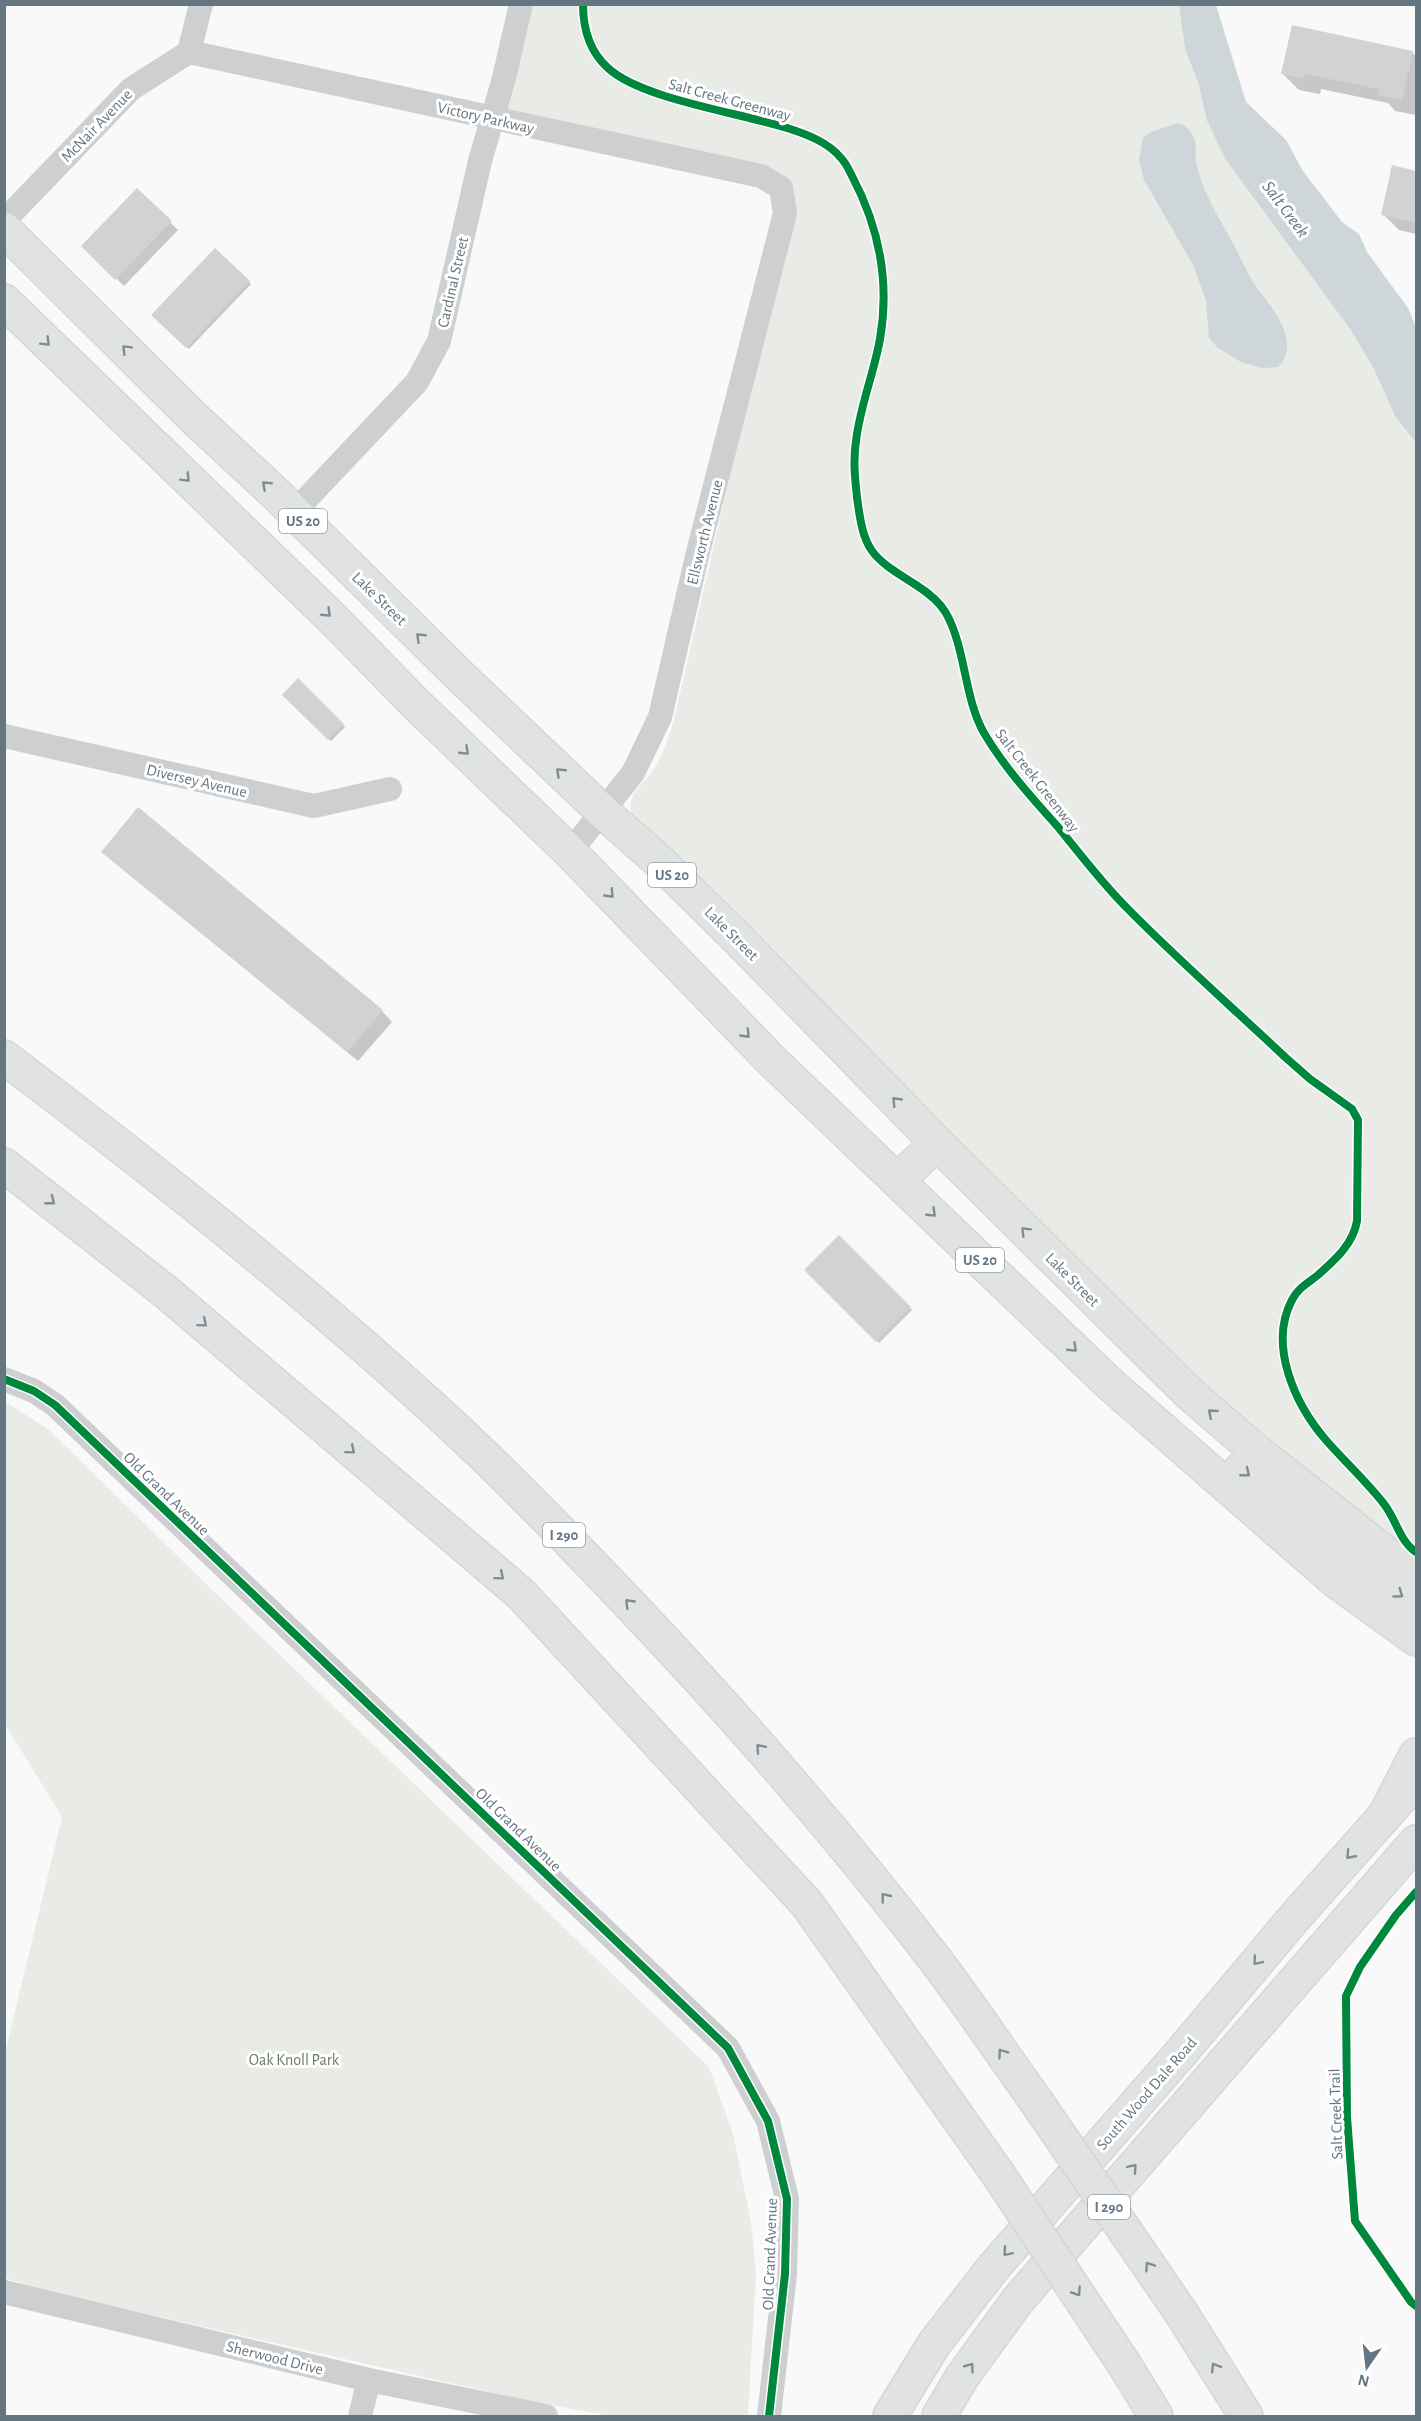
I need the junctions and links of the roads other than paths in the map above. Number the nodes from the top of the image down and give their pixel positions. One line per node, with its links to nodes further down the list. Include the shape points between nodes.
1 (201, 4): 3 (street)
2 (521, 4): 4 (street, Cardinal Street)
3 (189, 52): 4 (street, Victory Parkway); 6 (street, McNair Avenue, via 131,89)
4 (492, 117): 5 (street, Victory Parkway, via 761,176); 9 (street, Cardinal Street, via 439,341 417,382)
5 (782, 188): 12 (street, Ellsworth Avenue, via 785,213 660,717 633,773)
6 (4, 221)
7 (4, 229): 9 (main road, Lake Street / US 20, one-way to 7)
8 (4, 301): 13 (main road, US 20, one-way to 13)
9 (294, 512): 12 (main road, Lake Street / US 20, one-way to 9)
10 (4, 736): 11 (street, Diversey Avenue, via 314,806)
11 (390, 789)
12 (603, 812): 13 (street, Ellsworth Avenue); 15 (main road, Lake Street / US 20, one-way to 12, via 731,932)
13 (570, 852): 17 (main road, US 20, one-way to 17, via 772,1061)
14 (4, 1056): 33 (main road, I 290, one-way to 14, bridge, via 1182,2314 938,1963 807,1802 688,1665 551,1521 446,1419 301,1291 161,1176)
15 (937, 1143): 17 (main road); 19 (main road, Lake Street / US 20, one-way to 15, via 1190,1394)
16 (4, 1165): 32 (main road, one-way to 32, bridge, via 166,1292 521,1594 807,1904 998,2174)
17 (898, 1180): 20 (main road, US 20, one-way to 20, via 1110,1384 1337,1582)
18 (4, 1379): 29 (street, Old Grand Avenue, via 55,1405 728,2048 768,2121 786,2199 785,2274)
19 (1416, 1577)
20 (1412, 1631)
21 (1416, 1755): 23 (main road)
22 (1416, 1780): 23 (main road, South Wood Dale Road)
23 (1384, 1817): 30 (main road, South Wood Dale Road, one-way to 30, via 993,2268 934,2343)
24 (1416, 1842): 31 (main road, one-way to 24, via 1018,2300)
25 (4, 2292): 26 (street, Sherwood Drive)
26 (369, 2380): 27 (street); 28 (street, Sherwood Drive)
27 (360, 2416)
28 (546, 2416)
29 (769, 2416)
30 (890, 2416)
31 (939, 2416)
32 (1156, 2416)
33 (1246, 2416)

